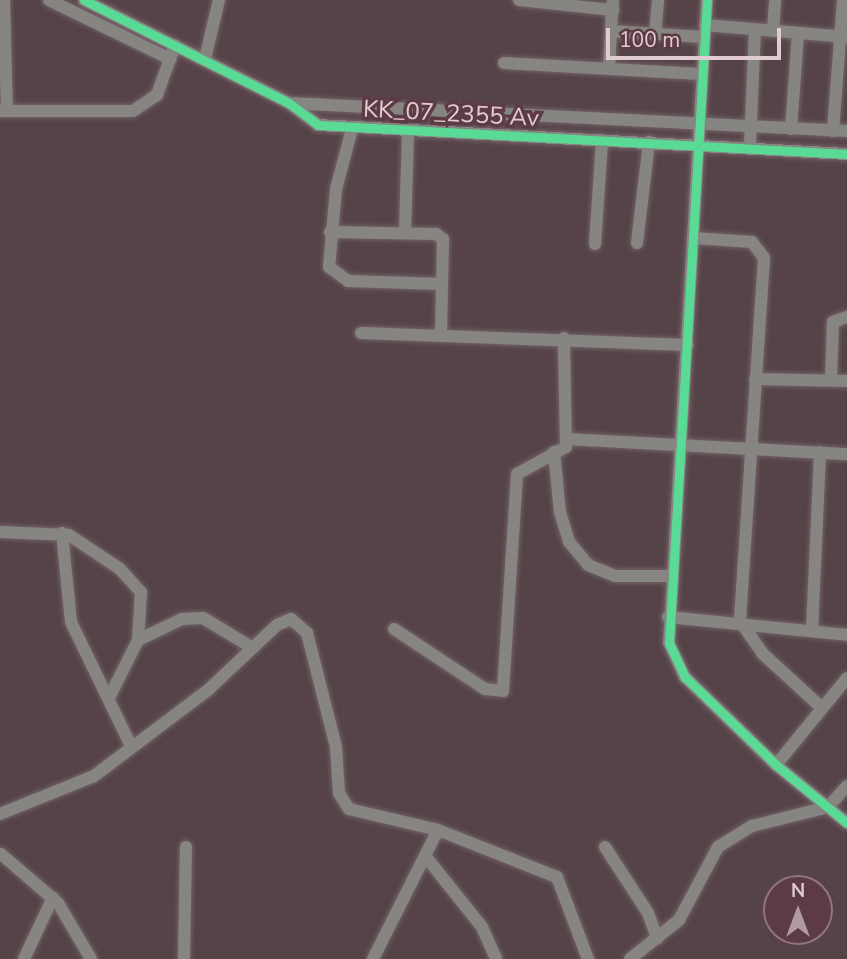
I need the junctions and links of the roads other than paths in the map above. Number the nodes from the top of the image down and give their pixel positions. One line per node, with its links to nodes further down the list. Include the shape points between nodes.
1 (4, 0): 25 (street)
2 (49, 0): 19 (street)
3 (84, 0): 18 (street, KK_07_2355 Av)
4 (219, 0): 20 (street)
5 (519, 0): 10 (street)
6 (658, 0): 16 (street)
7 (707, 0): 12 (street)
8 (775, 0): 13 (street)
9 (843, 0): 17 (street)
10 (613, 5): 14 (street)
11 (755, 30): 12 (street); 13 (street); 27 (street)
12 (704, 31): 16 (street); 23 (street)
13 (773, 31): 15 (street)
14 (611, 32): 16 (street); 22 (street)
15 (798, 34): 17 (street); 29 (street)
16 (655, 35)
17 (844, 37): 31 (street)
18 (174, 45): 19 (street); 20 (street, KK_07_2355 Av)
19 (170, 59): 25 (street, via 152,104 133,111)
20 (205, 60): 24 (street, KK_07_2355 Av)
21 (504, 63): 22 (street)
22 (609, 69): 23 (street)
23 (700, 74): 26 (street)
24 (289, 103): 26 (street, KK_07_2355 Av); 28 (street, KK_07_2355 Av, via 318,125)
25 (4, 111)
26 (696, 124): 27 (street, KK_07_2355 Av); 35 (street)
27 (751, 125): 29 (street, KK_07_2355 Av); 36 (street)
28 (352, 129): 30 (street, KK_07_2355 Av); 38 (street)
29 (791, 129): 31 (street, KK_07_2355 Av)
30 (408, 131): 33 (street, KK_07_2355 Av); 39 (street)
31 (833, 131): 32 (street, KK_07_2355 Av)
32 (847, 131)
33 (602, 140): 34 (street, KK_07_2355 Av); 42 (street)
34 (649, 142): 35 (street, KK_07_2355 Av); 41 (street)
35 (695, 144): 36 (street, KK_07_2355 Av); 40 (street)
36 (750, 144): 37 (street, KK_07_2355 Av)
37 (847, 154)
38 (330, 232): 39 (street); 43 (street, via 328,258 336,276)
39 (405, 233): 43 (street, via 443,239)
40 (694, 238): 48 (street); 49 (street, via 752,242 761,248)
41 (637, 243)
42 (595, 244)
43 (442, 284): 46 (street)
44 (847, 317): 50 (street, via 833,322)
45 (361, 332): 46 (street)
46 (441, 336): 47 (street)
47 (564, 338): 48 (street); 52 (street)
48 (688, 345): 53 (street)
49 (755, 379): 50 (street); 54 (street)
50 (831, 379): 51 (street)
51 (847, 381)
52 (568, 439): 53 (street); 55 (street)
53 (680, 443): 54 (street); 60 (street)
54 (750, 449): 56 (street); 62 (street)
55 (554, 452): 60 (street, via 560,512 569,542 588,565 615,576); 63 (street, via 517,474 503,691 485,689)
56 (820, 452): 57 (street); 64 (street)
57 (847, 454)
58 (0, 531): 59 (street)
59 (62, 533): 66 (street, via 136,584 143,601); 69 (street, via 71,622)
60 (671, 576): 61 (street)
61 (668, 617): 62 (street); 72 (street, via 674,660 685,677)
62 (740, 621): 64 (street); 70 (street, via 762,653)
63 (394, 629)
64 (812, 630): 65 (street)
65 (847, 635)
66 (138, 640): 67 (street, via 182,619 203,618); 69 (street)
67 (251, 647): 71 (street, via 208,690); 77 (street, via 284,620 301,623 336,747 339,793 349,808 362,814)
68 (847, 678): 70 (street)
69 (109, 698): 71 (street)
70 (822, 708): 72 (street)
71 (130, 744): 75 (street, via 94,776)
72 (776, 765): 74 (street)
73 (847, 786): 74 (street)
74 (828, 807): 76 (street); 83 (street, via 752,826 718,847 704,867 691,904)
75 (0, 814)
76 (847, 823)
77 (438, 830): 81 (street); 89 (street, via 557,877)
78 (186, 847): 86 (street)
79 (605, 847): 83 (street, via 648,913)
80 (0, 854): 82 (street)
81 (426, 857): 87 (street); 88 (street, via 476,917)
82 (53, 897): 84 (street); 85 (street)
83 (657, 938): 90 (street)
84 (22, 957)
85 (91, 959)
86 (184, 959)
87 (373, 959)
88 (496, 959)
89 (588, 959)
90 (630, 959)

